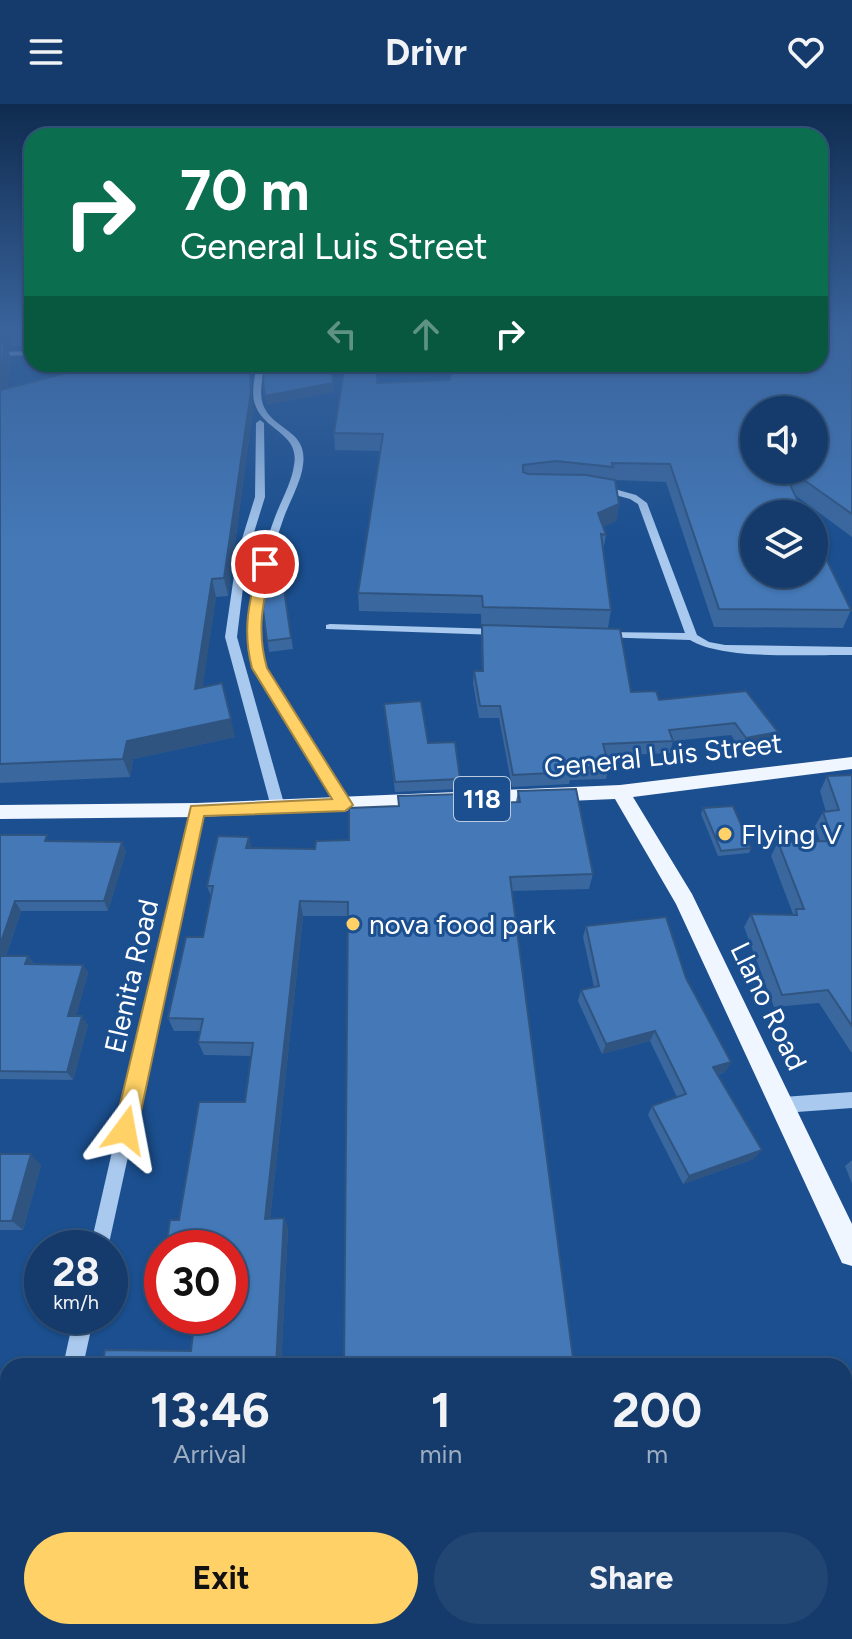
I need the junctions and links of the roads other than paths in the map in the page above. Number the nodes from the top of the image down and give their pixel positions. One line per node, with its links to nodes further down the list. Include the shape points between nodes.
1 (260, 400): 11 (street, via 260,409 299,446 299,465 258,586 253,645 259,668)
2 (260, 423): 12 (street, via 260,497 242,555 231,637)
3 (587, 488): 7 (street, via 619,492 642,503)
4 (330, 627): 5 (street)
5 (519, 632)
6 (582, 634): 7 (street)
7 (692, 637): 8 (street, via 725,649)
8 (852, 651)
9 (852, 763): 10 (main road, General Luis Street / 118)
10 (620, 792): 11 (main road, General Luis Street / 118); 16 (main road, Llano Road, via 685,900)
11 (345, 805): 12 (main road, General Luis Street / 118)
12 (278, 807): 13 (main road, General Luis Street / 118)
13 (197, 810): 14 (main road, General Luis Street / 118); 17 (street, Elenita Road)
14 (0, 812)
15 (852, 1100): 16 (street)
16 (783, 1105): 18 (main road, Llano Road)
17 (103, 1230)
18 (852, 1253)
19 (80, 1334): 20 (street)
20 (75, 1358)

